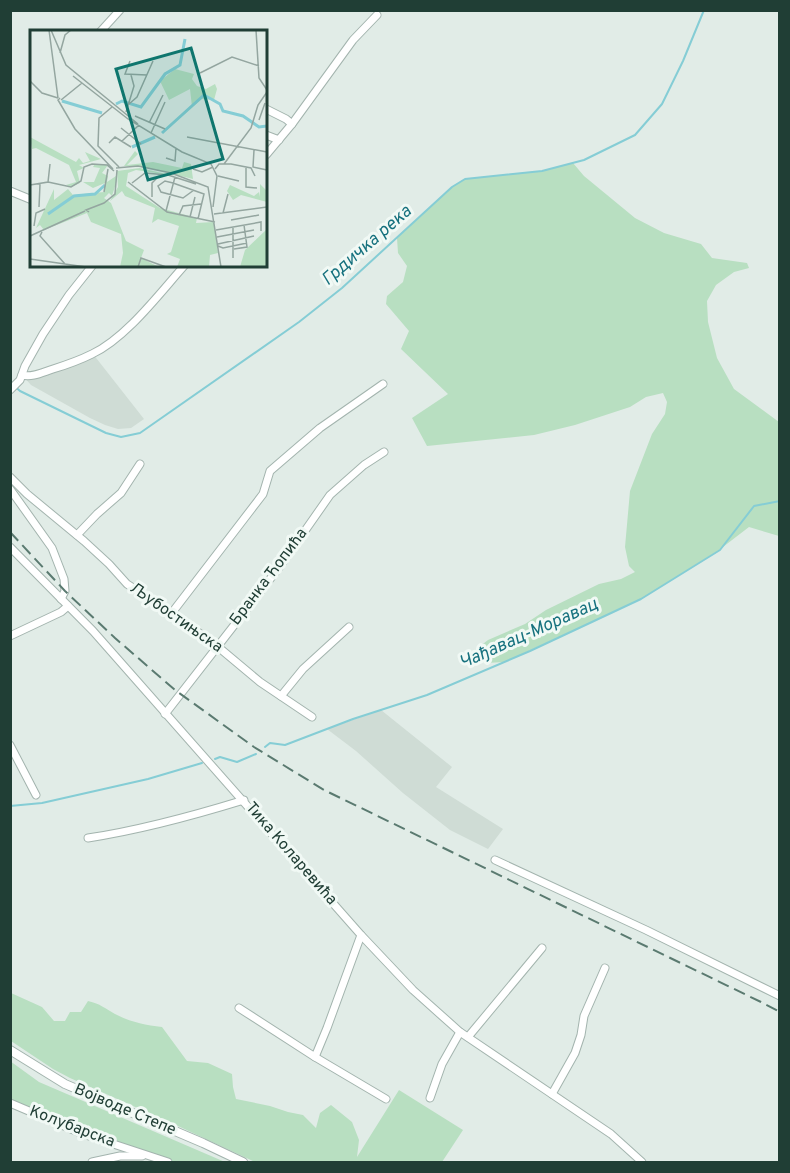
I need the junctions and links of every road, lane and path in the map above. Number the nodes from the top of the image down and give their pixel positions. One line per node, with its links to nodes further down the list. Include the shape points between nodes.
1 (120, 10): 3 (street)
2 (377, 15): 5 (street, via 353,40)
3 (102, 30)
4 (267, 110): 5 (street)
5 (292, 124): 7 (street)
6 (267, 135): 7 (street)
7 (279, 140): 8 (street)
8 (267, 154)
9 (10, 191): 10 (street)
10 (30, 199)
11 (91, 267): 13 (street, via 43,334)
12 (183, 267): 13 (street, via 128,327 104,347 62,367)
13 (22, 375): 15 (street)
14 (383, 384): 24 (street, via 320,428 270,471 263,494)
15 (10, 390)
16 (384, 452): 27 (street, Бранка Ћопића, via 330,495)
17 (140, 464): 20 (street, via 121,493)
18 (10, 477): 20 (street, Љубостињска)
19 (10, 489): 22 (street, via 52,548 64,579)
20 (77, 535): 24 (street, Љубостињска, via 127,584)
21 (10, 548): 22 (street, Тика Коларевића)
22 (61, 599): 23 (street, Тика Коларевића)
23 (68, 606): 26 (street); 29 (street, Тика Коларевића)
24 (171, 614): 27 (street, Љубостињска)
25 (349, 627): 28 (street, via 303,669)
26 (10, 636)
27 (217, 646): 28 (street, Љубостињска); 29 (street, Бранка Ћопића)
28 (281, 696): 30 (street, Љубостињска)
29 (165, 714): 33 (street, Тика Коларевића)
30 (312, 717)
31 (10, 745): 32 (street)
32 (36, 795)
33 (244, 800): 34 (street, via 142,828); 36 (street, Тика Коларевића)
34 (88, 838)
35 (495, 860): 39 (street)
36 (361, 935): 41 (street, Тика Коларевића); 44 (street)
37 (542, 948): 42 (street)
38 (605, 968): 45 (street, via 584,1016 575,1053)
39 (780, 996)
40 (239, 1008): 44 (street)
41 (460, 1032): 42 (street, Тика Коларевића); 46 (street, via 442,1064)
42 (468, 1037): 45 (street, Тика Коларевића)
43 (10, 1050): 52 (street, Војводе Степе, via 65,1084)
44 (315, 1057): 47 (street)
45 (552, 1094): 53 (street, Тика Коларевића, via 611,1134)
46 (430, 1098)
47 (386, 1099)
48 (10, 1103): 49 (street, Колубарска, via 83,1134)
49 (150, 1155): 50 (street); 51 (street, Колубарска)
50 (92, 1162)
51 (168, 1162)
52 (243, 1162)
53 (642, 1162)

